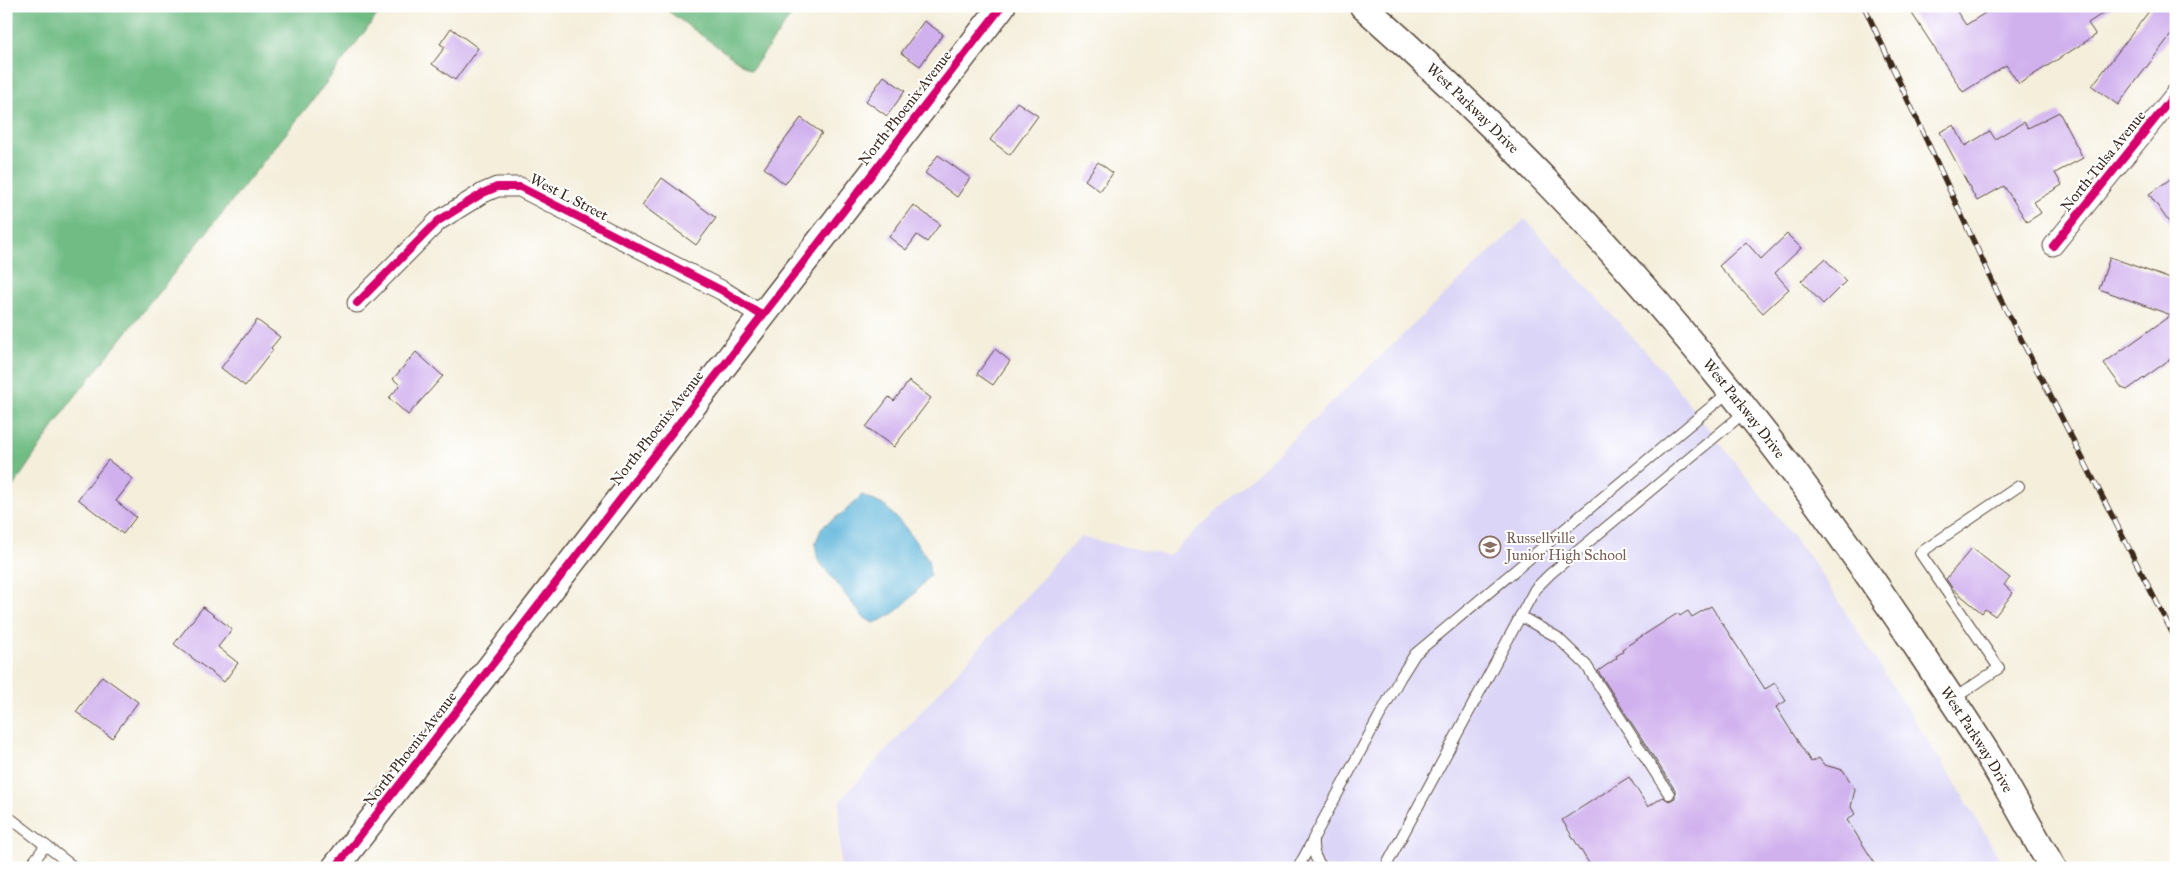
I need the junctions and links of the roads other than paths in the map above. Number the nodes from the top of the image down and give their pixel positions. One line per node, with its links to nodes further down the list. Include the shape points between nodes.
1 (1002, 6): 6 (main road, North Phoenix Avenue)
2 (1363, 6): 7 (main road, West Parkway Drive, via 1510,144 1683,331)
3 (2176, 93): 4 (street, North Tulsa Avenue)
4 (2053, 246)
5 (357, 304): 6 (street, West L Street, via 438,221 496,187 520,187 714,287)
6 (761, 315): 18 (main road, North Phoenix Avenue)
7 (1731, 390): 8 (main road, West Parkway Drive); 14 (lane, via 1415,654)
8 (1747, 410): 10 (lane, via 1542,581); 11 (main road, West Parkway Drive, via 1823,511)
9 (2019, 486): 11 (lane, via 1920,553 1999,668)
10 (1520, 616): 12 (lane, via 1557,637 1586,665); 21 (lane)
11 (1952, 700): 22 (main road, West Parkway Drive, via 1988,755)
12 (1669, 794)
13 (6, 815): 15 (lane)
14 (1313, 839): 19 (lane); 20 (lane, via 1312,848)
15 (45, 846): 16 (lane); 17 (lane)
16 (29, 868)
17 (75, 868)
18 (335, 868)
19 (1298, 868)
20 (1324, 868)
21 (1385, 868)
22 (2053, 868)

